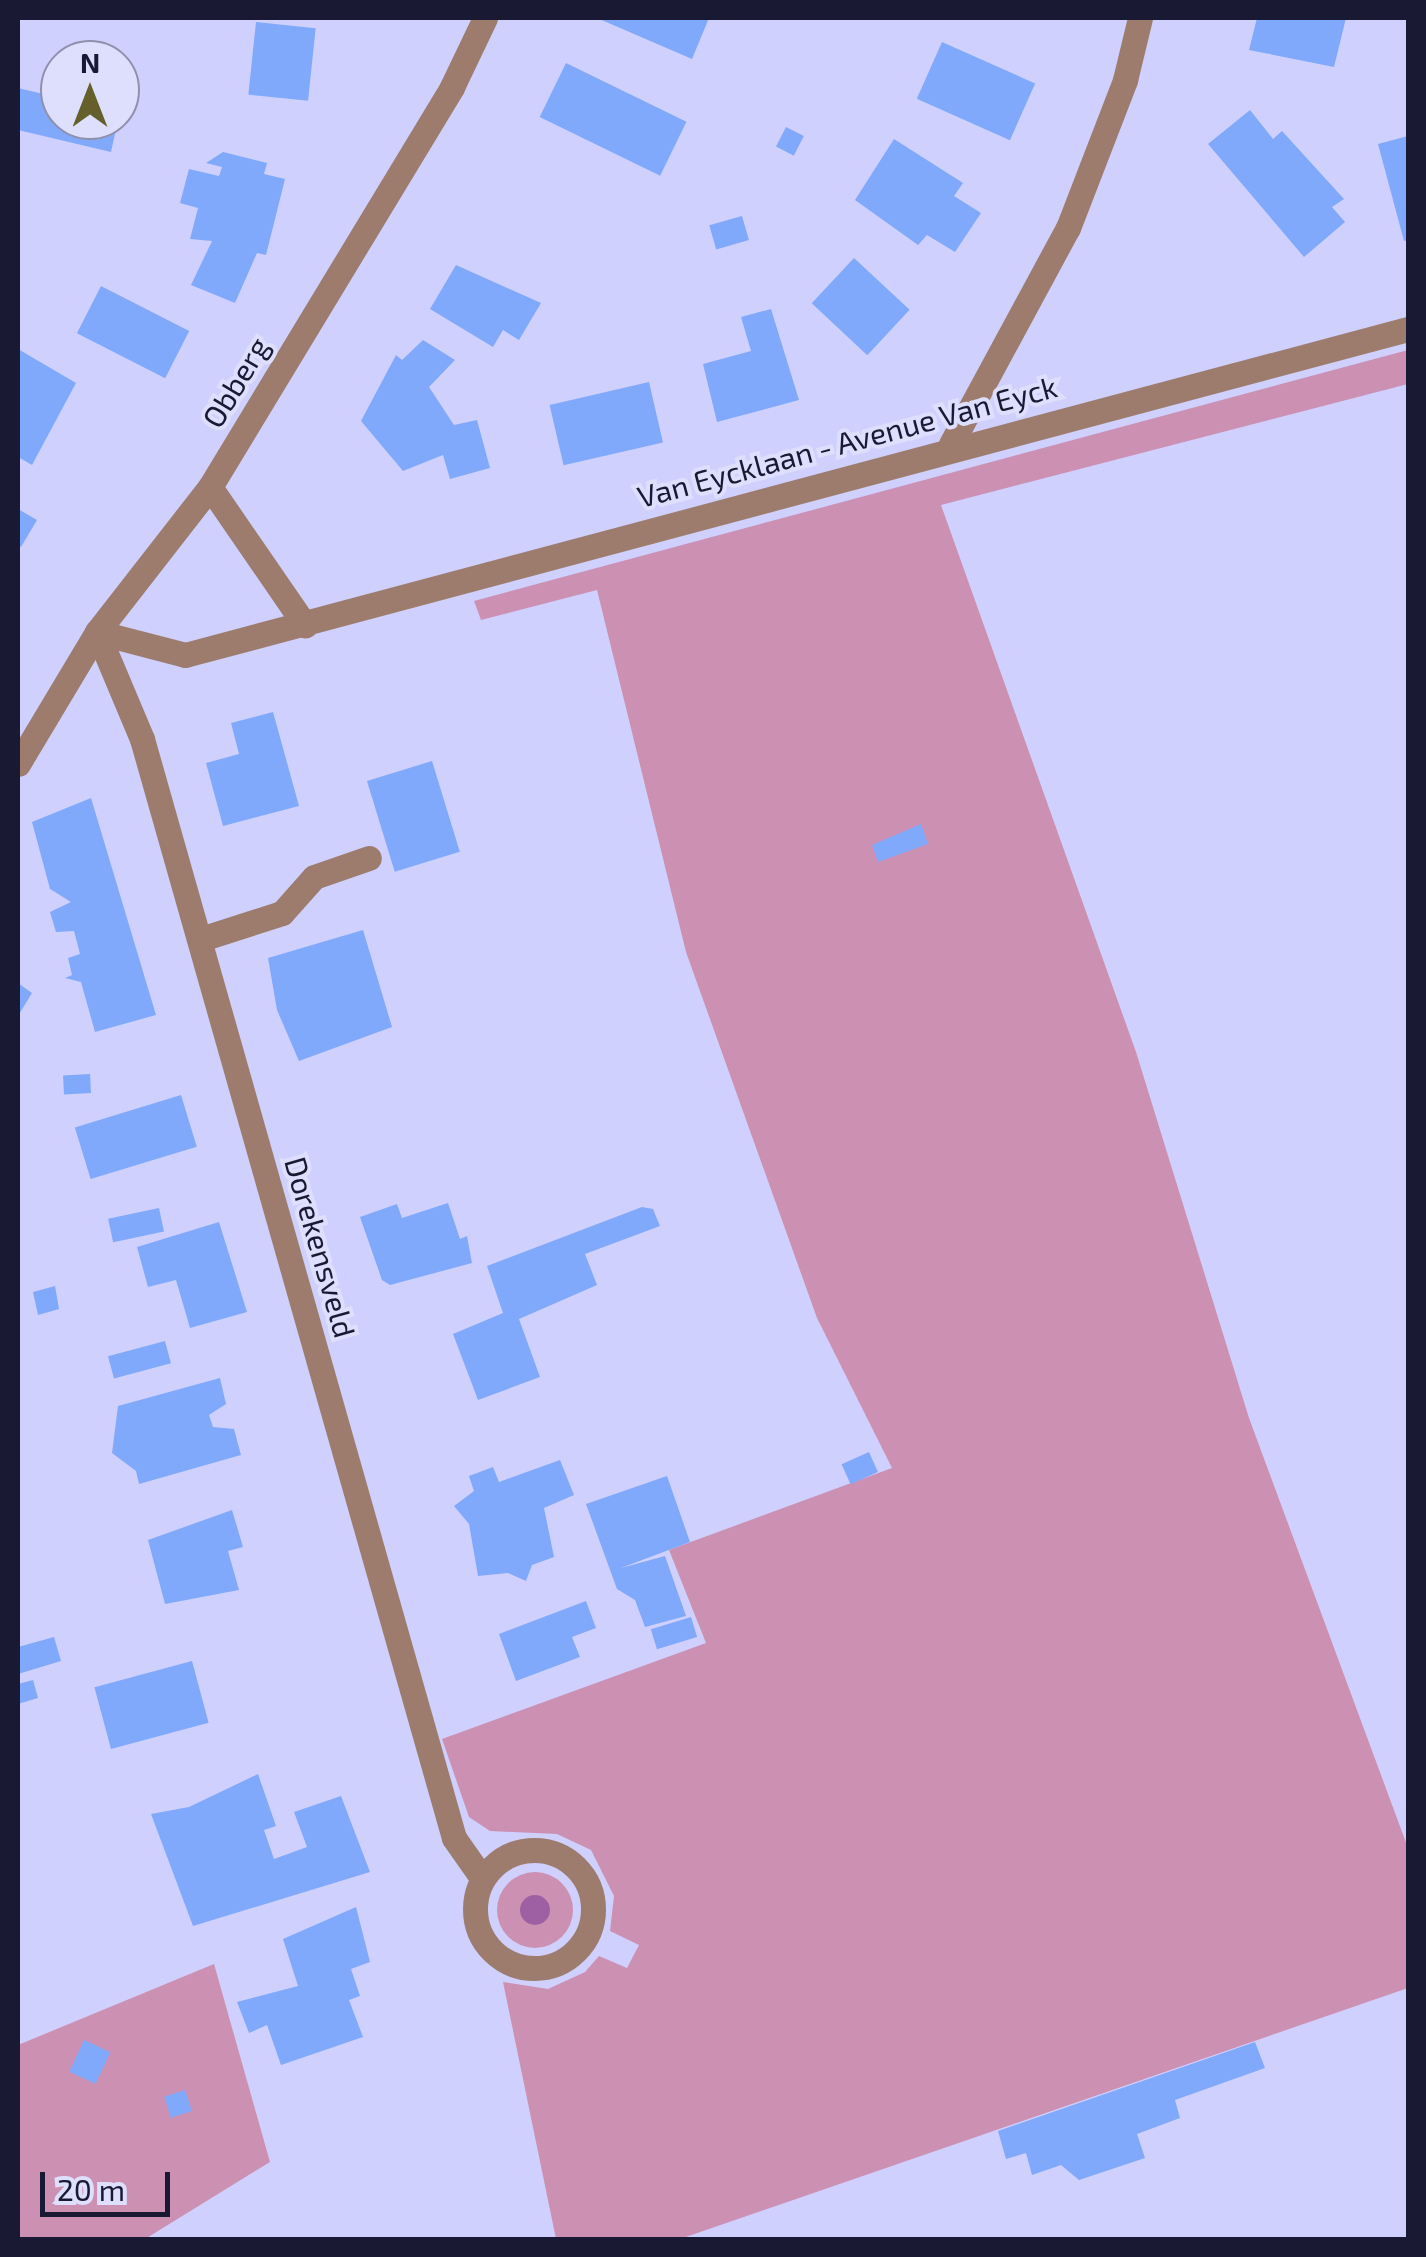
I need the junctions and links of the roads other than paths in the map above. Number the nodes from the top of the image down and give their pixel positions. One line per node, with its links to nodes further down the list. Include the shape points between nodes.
1 (485, 18): 5 (street, Obberg, via 452,88)
2 (1140, 18): 4 (street, via 1125,80 1068,228)
3 (1408, 328): 4 (street, Van Eycklaan - Avenue Van Eyck)
4 (951, 444): 6 (street, Van Eycklaan - Avenue Van Eyck)
5 (210, 488): 6 (street); 7 (street, Obberg)
6 (305, 625): 7 (street, Van Eycklaan - Avenue Van Eyck, via 185,655)
7 (97, 632): 8 (street, Obberg); 10 (street, Dorekensveld, via 142,738)
8 (18, 764)
9 (369, 858): 10 (street, via 314,876 282,913)
10 (200, 939): 11 (street, Dorekensveld, via 454,1838)
11 (482, 1878): 11 (street, via 476,1925 499,1958 547,1967 586,1937 590,1888 570,1861 523,1850)

